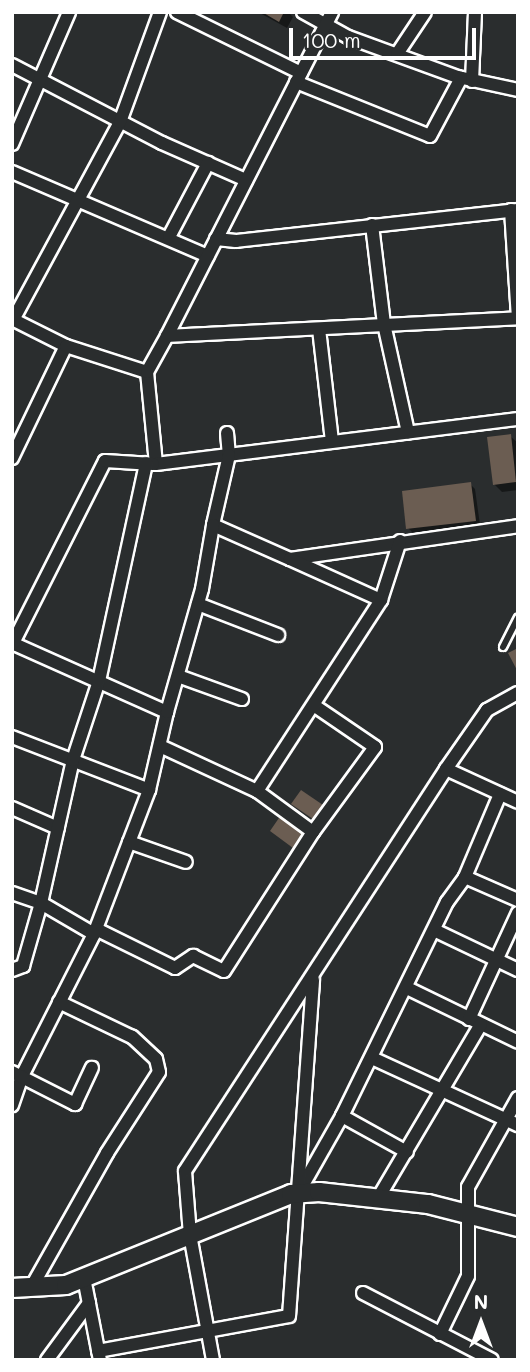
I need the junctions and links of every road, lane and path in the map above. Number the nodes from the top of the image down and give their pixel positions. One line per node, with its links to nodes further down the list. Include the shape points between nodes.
1 (69, 12): 12 (street)
2 (160, 12): 15 (street)
3 (177, 12): 11 (street)
4 (303, 12): 8 (street)
5 (332, 12): 8 (street)
6 (425, 12): 9 (street)
7 (475, 12): 13 (street)
8 (326, 25): 9 (street); 11 (street)
9 (397, 54): 13 (street)
10 (12, 65): 12 (street)
11 (298, 78): 13 (street, via 430,136); 19 (street)
12 (37, 79): 15 (street); 16 (street)
13 (466, 80): 14 (street)
14 (518, 90)
15 (120, 122): 17 (street); 20 (street)
16 (12, 145)
17 (208, 163): 19 (street); 23 (street)
18 (12, 172): 20 (street)
19 (246, 180): 24 (street)
20 (80, 201): 23 (street); 27 (street)
21 (514, 210): 22 (street); 26 (street)
22 (372, 225): 24 (street); 28 (street)
23 (169, 237): 25 (street)
24 (216, 239): 25 (street)
25 (208, 256): 30 (street)
26 (518, 318): 28 (street)
27 (13, 319): 31 (street)
28 (384, 324): 29 (street); 34 (street)
29 (319, 329): 30 (street); 36 (street)
30 (167, 337): 32 (street)
31 (66, 346): 32 (street); 38 (street)
32 (147, 372): 39 (street)
33 (518, 419): 34 (street)
34 (408, 432): 36 (street)
35 (227, 433): 37 (street)
36 (332, 441): 37 (street)
37 (229, 455): 39 (street); 40 (street)
38 (12, 458)
39 (151, 464): 48 (street, via 105,461); 51 (street)
40 (213, 525): 43 (street); 45 (street)
41 (518, 526): 42 (street)
42 (400, 541): 43 (street); 44 (street)
43 (290, 559): 44 (street)
44 (381, 600): 54 (street)
45 (198, 604): 47 (street); 50 (street)
46 (518, 618): 49 (lane)
47 (278, 635)
48 (12, 644): 51 (street)
49 (503, 647)
50 (178, 676): 53 (street); 55 (street)
51 (99, 681): 55 (street); 58 (street)
52 (518, 693): 59 (street, via 487,710)
53 (242, 699)
54 (315, 706): 61 (street); 66 (street, via 375,747)
55 (167, 712): 57 (street)
56 (12, 737): 58 (street)
57 (160, 746): 60 (street); 61 (street)
58 (73, 760): 60 (street); 65 (street)
59 (446, 769): 62 (street); 79 (street)
60 (149, 790): 67 (street)
61 (257, 791): 66 (street)
62 (500, 794): 63 (street); 69 (street)
63 (518, 802)
64 (12, 808): 65 (street)
65 (58, 828): 72 (street)
66 (313, 832): 75 (street, via 223,971 193,956 175,968)
67 (129, 842): 68 (street); 75 (street)
68 (186, 862)
69 (465, 877): 71 (street); 74 (street)
70 (12, 893): 72 (street)
71 (518, 900)
72 (41, 903): 75 (street); 77 (street, via 23,966)
73 (518, 913): 76 (street)
74 (434, 930): 76 (street); 80 (street)
75 (95, 932): 81 (street)
76 (497, 961): 78 (street); 82 (street)
77 (12, 970)
78 (518, 970)
79 (314, 976): 94 (street); 98 (street, via 185,1171)
80 (407, 988): 82 (street); 85 (street)
81 (59, 1002): 87 (street); 101 (street, via 132,1037 156,1059 159,1072)
82 (469, 1018): 83 (street)
83 (481, 1024): 84 (street); 88 (street)
84 (518, 1042)
85 (372, 1058): 88 (street); 91 (street)
86 (92, 1068): 87 (street, via 75,1104)
87 (17, 1074): 90 (street)
88 (443, 1089): 92 (street); 93 (street)
89 (518, 1098): 92 (street)
90 (12, 1105)
91 (342, 1116): 93 (street); 94 (street)
92 (512, 1123): 96 (street, via 468,1187)
93 (407, 1152): 95 (street)
94 (298, 1194): 95 (street); 98 (street); 104 (street, via 289,1316)
95 (377, 1200): 96 (street, via 428,1204)
96 (468, 1214): 97 (street); 105 (street, via 468,1276)
97 (518, 1227)
98 (190, 1236): 99 (street); 104 (street)
99 (85, 1278): 101 (street); 103 (street)
100 (12, 1288): 101 (street)
101 (31, 1288)
102 (363, 1293): 105 (street)
103 (89, 1303): 106 (street); 107 (street)
104 (207, 1329): 106 (street); 108 (street)
105 (440, 1334): 109 (street)
106 (99, 1355)
107 (47, 1360)
108 (214, 1360)
109 (492, 1360)

